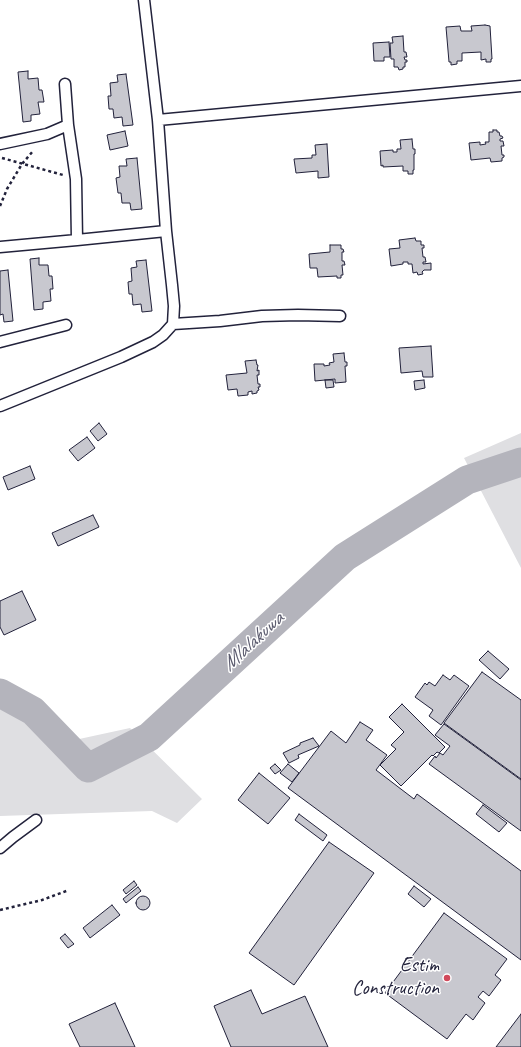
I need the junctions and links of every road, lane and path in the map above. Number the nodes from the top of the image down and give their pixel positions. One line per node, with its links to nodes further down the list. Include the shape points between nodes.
1 (144, 0): 4 (lane)
2 (65, 84): 5 (lane)
3 (521, 86): 4 (lane)
4 (158, 120): 12 (lane)
5 (68, 125): 6 (lane); 10 (lane)
6 (47, 134): 7 (lane); 9 (path)
7 (0, 144)
8 (0, 157): 9 (path)
9 (22, 164): 10 (path); 11 (path)
10 (76, 179): 13 (lane)
11 (0, 206)
12 (166, 231): 13 (lane); 17 (lane, via 173,292)
13 (77, 240): 14 (lane)
14 (0, 247)
15 (340, 316): 17 (lane, via 262,316)
16 (66, 324): 18 (lane)
17 (173, 324): 19 (lane, via 153,342)
18 (0, 342)
19 (0, 406)
20 (36, 820): 21 (lane)
21 (0, 848)
22 (69, 890): 23 (path, via 42,900)
23 (0, 910)

